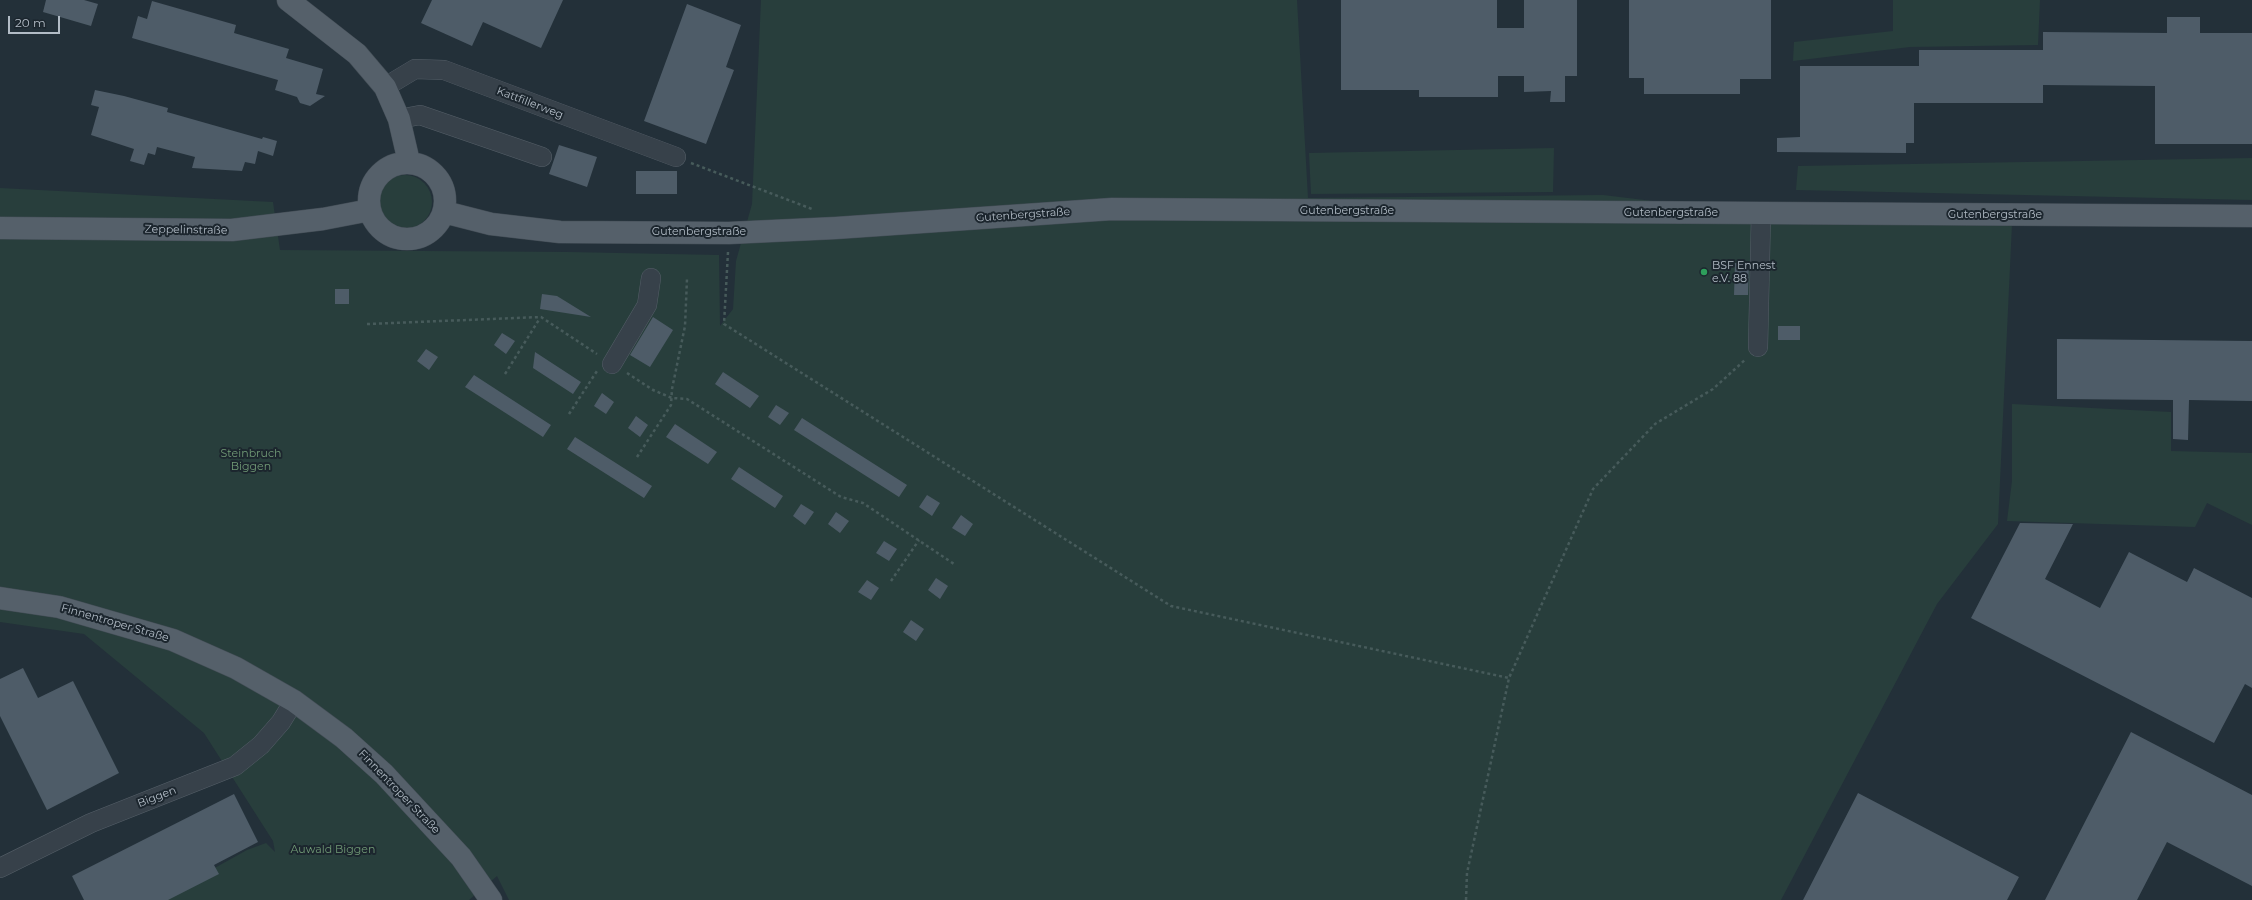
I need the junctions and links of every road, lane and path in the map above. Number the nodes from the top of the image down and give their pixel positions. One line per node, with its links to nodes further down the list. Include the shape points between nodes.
1 (288, 0): 2 (main road, via 357,54)
2 (385, 88): 3 (main road); 5 (street, Kattfillerweg, via 415,69 444,70)
3 (399, 118): 4 (street, via 420,115); 6 (main road)
4 (542, 157)
5 (676, 157): 12 (path, via 824,214)
6 (409, 162): 7 (main road, via 392,166 378,176 370,192); 8 (main road, via 421,165 439,179 446,201)
7 (370, 210): 8 (main road, via 374,221 383,231 406,240 430,232); 11 (main road, Zeppelinstraße, via 324,219 232,230)
8 (444, 212): 13 (main road, Gutenbergstraße, via 491,224 560,232)
9 (1761, 214): 10 (main road, Gutenbergstraße); 12 (main road, Gutenbergstraße, via 1112,209); 18 (street)
10 (2252, 216)
11 (0, 228)
12 (836, 228): 13 (main road, Gutenbergstraße)
13 (728, 233): 28 (path, via 724,324 1171,606)
14 (651, 278): 19 (street, via 647,305)
15 (687, 279): 21 (path, via 685,326)
16 (540, 317): 17 (path); 19 (path); 20 (path)
17 (367, 324)
18 (1758, 347): 28 (path, via 1713,389 1656,424 1593,489)
19 (608, 361): 21 (path, via 653,390); 22 (path)
20 (504, 374)
21 (672, 398): 23 (path, via 671,405); 24 (path, via 687,400 841,497 864,503)
22 (569, 414)
23 (637, 457)
24 (919, 540): 25 (path); 26 (path)
25 (954, 564)
26 (890, 581)
27 (0, 598): 29 (main road, Finnentroper Straße, via 59,606 173,640 236,668)
28 (1509, 678): 32 (path, via 1467,872)
29 (294, 702): 30 (street, Biggen, via 261,745 235,766 91,823); 31 (main road, Finnentroper Straße, via 344,738 384,774 460,857)
30 (0, 868)
31 (491, 900)
32 (1466, 900)

